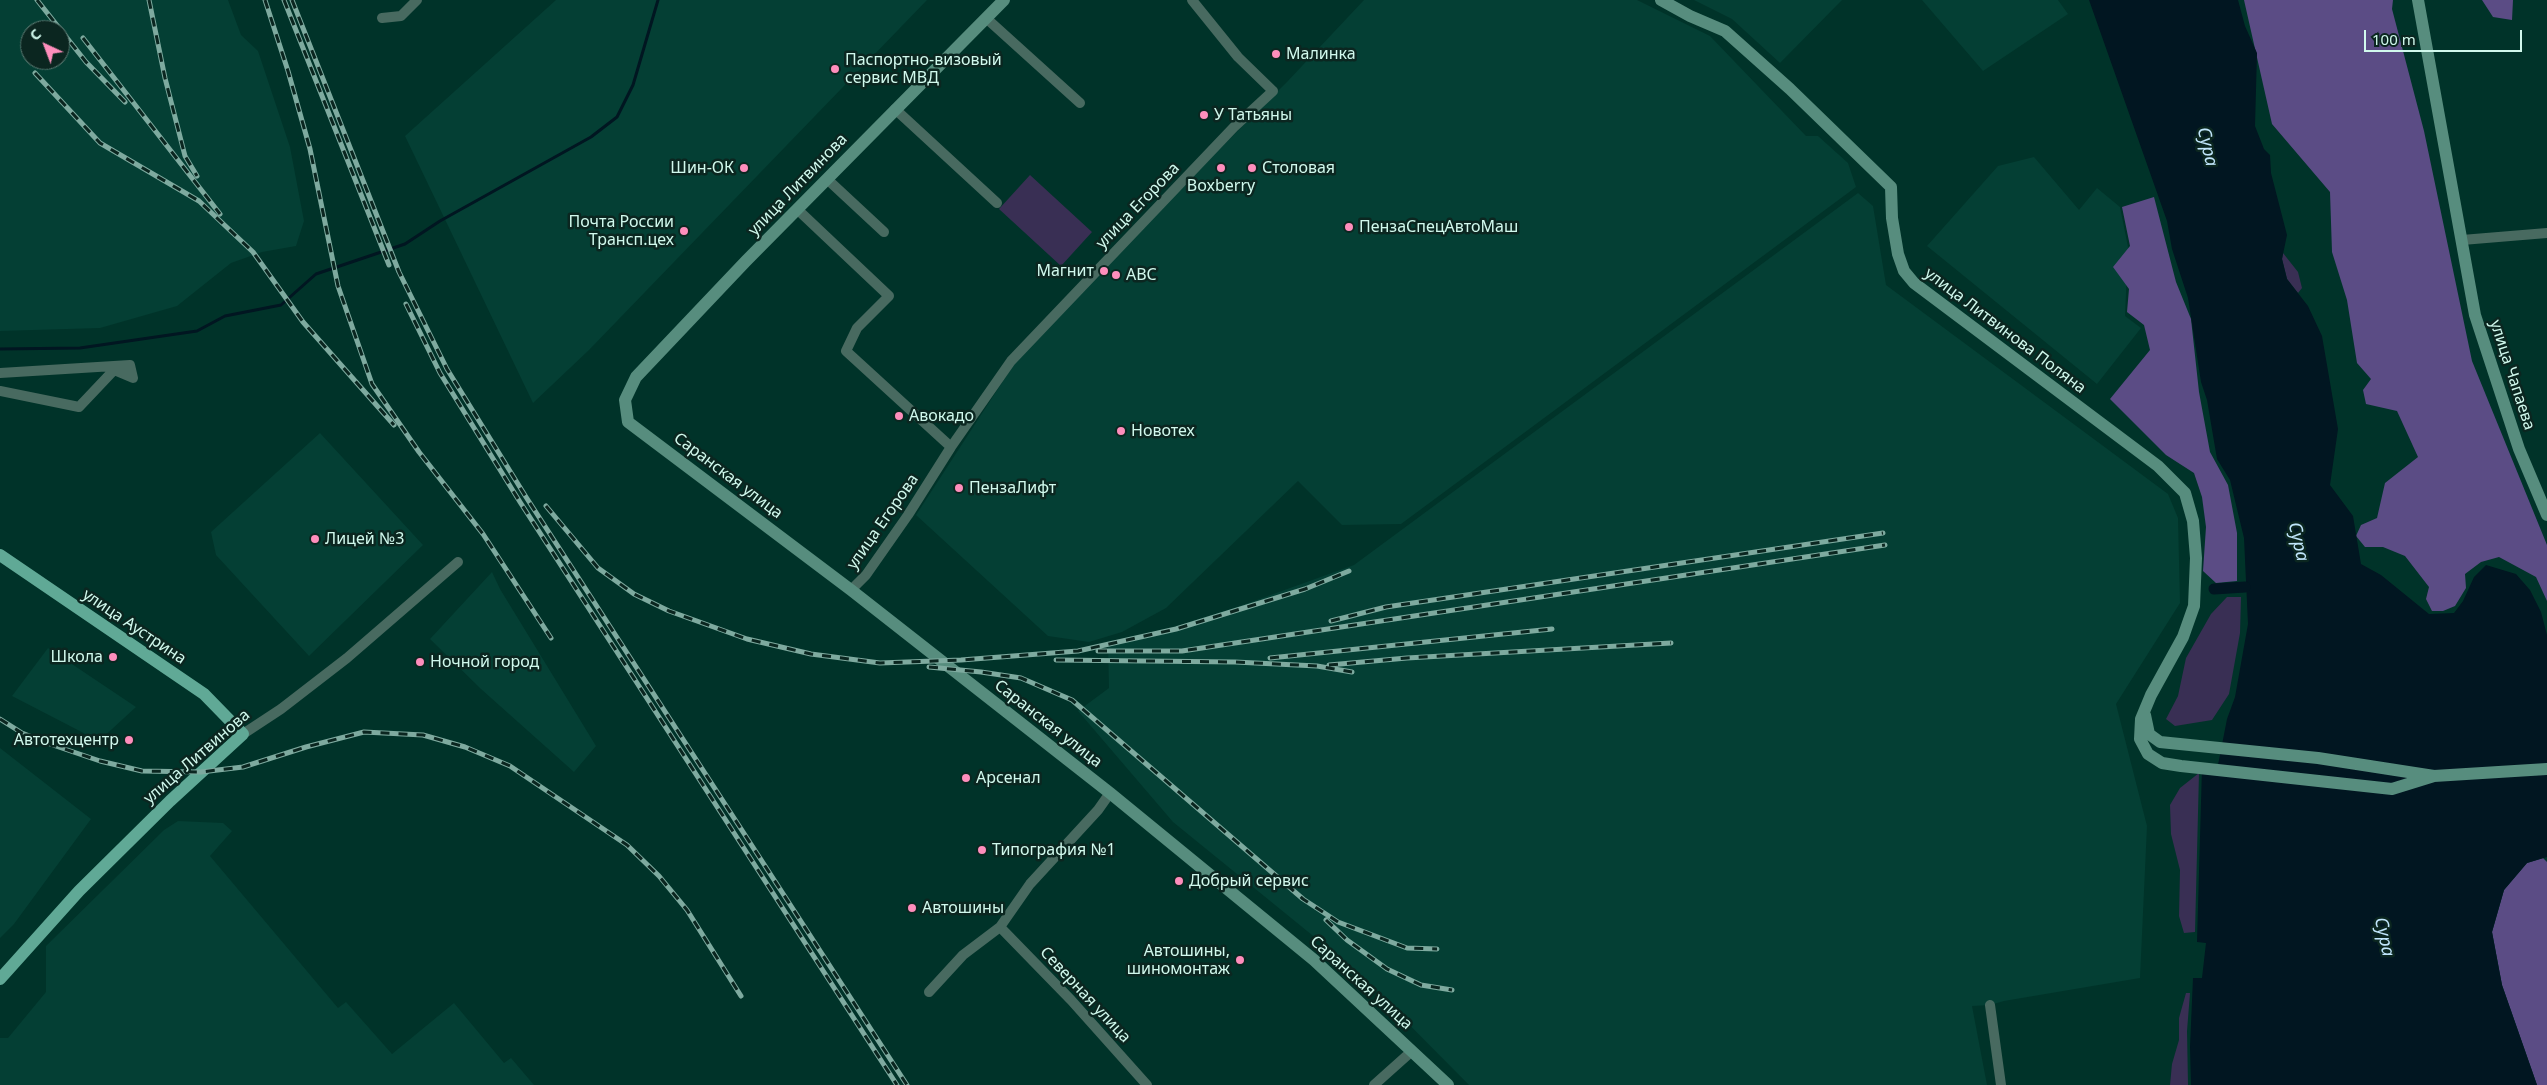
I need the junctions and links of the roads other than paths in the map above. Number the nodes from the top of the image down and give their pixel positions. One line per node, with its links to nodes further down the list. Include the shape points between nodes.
1 (417, 0): 6 (street, via 401,16)
2 (1004, 0): 7 (main road, улица Литвинова)
3 (1192, 0): 19 (street, улица Егорова, via 1238,57 1273,91 1011,361)
4 (1661, 0): 24 (main road, улица Литвинова Поляна, via 1725,31 1891,187 1898,254 1904,271 1914,283 2158,466 2185,493 2190,507 2196,558 2194,606 2183,637)
5 (2418, 0): 15 (main road, улица Чапаева)
6 (382, 18)
7 (986, 18): 8 (street); 9 (main road, улица Литвинова)
8 (1080, 103)
9 (895, 109): 10 (main road, улица Литвинова); 11 (street)
10 (827, 179): 12 (main road, улица Литвинова); 13 (street)
11 (997, 203)
12 (798, 210): 18 (main road, улица Литвинова, via 636,377); 19 (street, via 888,296 856,328 846,352)
13 (884, 232)
14 (2547, 233): 15 (street)
15 (2462, 240): 20 (main road, улица Чапаева, via 2475,315 2519,449)
16 (0, 373): 17 (street, via 130,366 133,378 114,370 79,407)
17 (0, 391)
18 (625, 400): 23 (main road, Саранская улица, via 628,422)
19 (950, 447): 23 (street, улица Егорова, via 908,515 866,575)
20 (2547, 516)
21 (0, 555): 25 (main road, улица Аустрина, via 204,694)
22 (458, 562): 25 (street, улица Литвинова, via 347,658)
23 (851, 590): 28 (main road, Саранская улица)
24 (2144, 710): 27 (main road, via 2146,726 2153,738 2160,742 2318,758); 27 (main road, улица Литвинова Поляна, via 2139,728 2143,748 2162,763 2392,789)
25 (243, 734): 30 (main road, улица Литвинова, via 79,892)
26 (2547, 769): 27 (main road)
27 (2434, 776)
28 (1110, 793): 29 (street, via 1030,884); 33 (main road, Саранская улица, via 1288,938)
29 (1000, 926): 31 (street, via 963,955); 34 (street, Северная улица)
30 (0, 979)
31 (929, 992)
32 (1990, 1005): 37 (street)
33 (1412, 1051): 35 (street); 36 (main road, Саранская улица)
34 (1147, 1085)
35 (1374, 1085)
36 (1448, 1085)
37 (2001, 1085)

